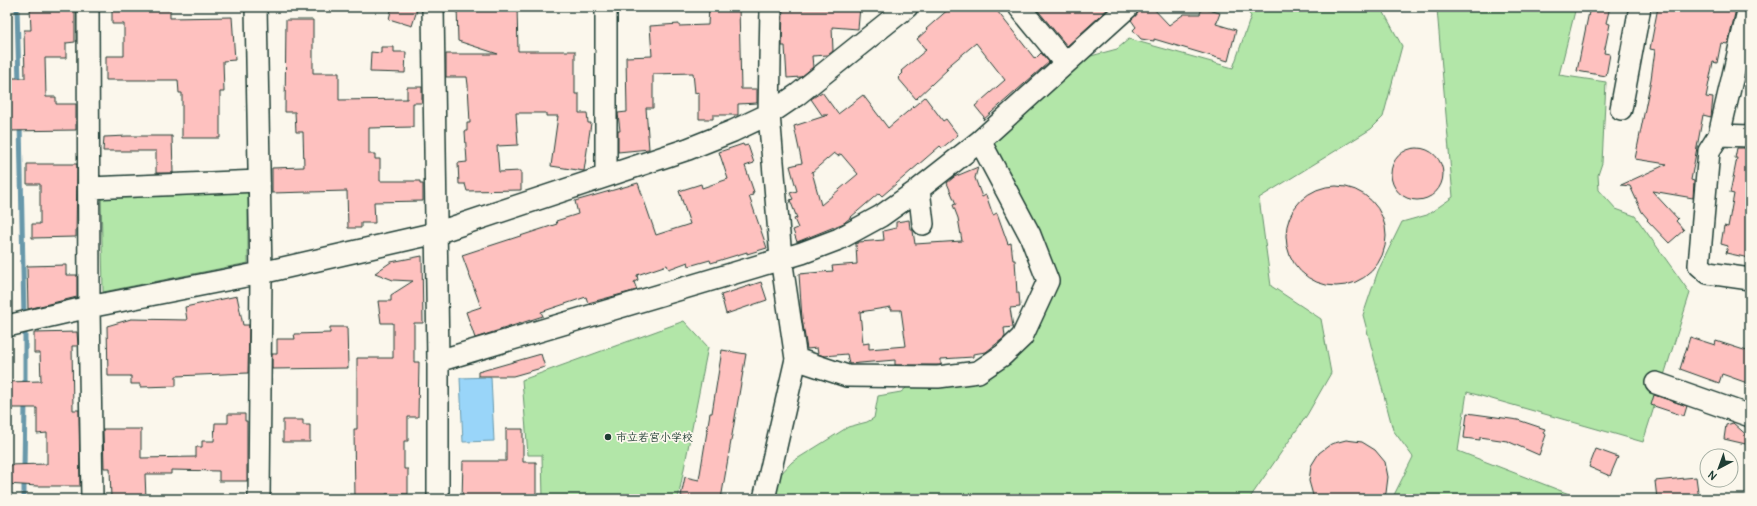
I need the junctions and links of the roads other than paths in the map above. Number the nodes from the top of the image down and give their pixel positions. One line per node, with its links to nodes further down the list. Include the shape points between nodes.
1 (88, 7): 19 (street)
2 (256, 7): 18 (street)
3 (432, 7): 22 (street)
4 (606, 7): 17 (street)
5 (771, 7): 13 (street)
6 (907, 7): 13 (street, via 803,90)
7 (1019, 7): 11 (street)
8 (1128, 7): 11 (street)
9 (1640, 7): 12 (street)
10 (1749, 7): 14 (street)
11 (1065, 64): 16 (street)
12 (1621, 109)
13 (768, 114): 17 (street, via 688,149); 23 (street)
14 (1719, 135): 15 (street); 25 (street, via 1709,151 1699,265 1708,273)
15 (1750, 136)
16 (980, 141): 20 (street); 28 (street, via 1030,235 1048,282 1022,337 1003,356 978,372 938,377 847,376)
17 (606, 175): 22 (street)
18 (259, 181): 19 (street); 24 (street)
19 (88, 188): 26 (street)
20 (919, 188): 21 (street); 23 (street, via 882,216 839,239)
21 (923, 224)
22 (436, 233): 24 (street); 29 (street)
23 (781, 258): 28 (street); 29 (street)
24 (261, 273): 26 (street); 33 (street)
25 (1750, 279)
26 (89, 307): 27 (street); 32 (street)
27 (7, 326)
28 (796, 359): 35 (street)
29 (438, 360): 34 (street)
30 (1656, 383): 31 (street)
31 (1750, 416)
32 (92, 499)
33 (259, 499)
34 (438, 499)
35 (764, 499)

